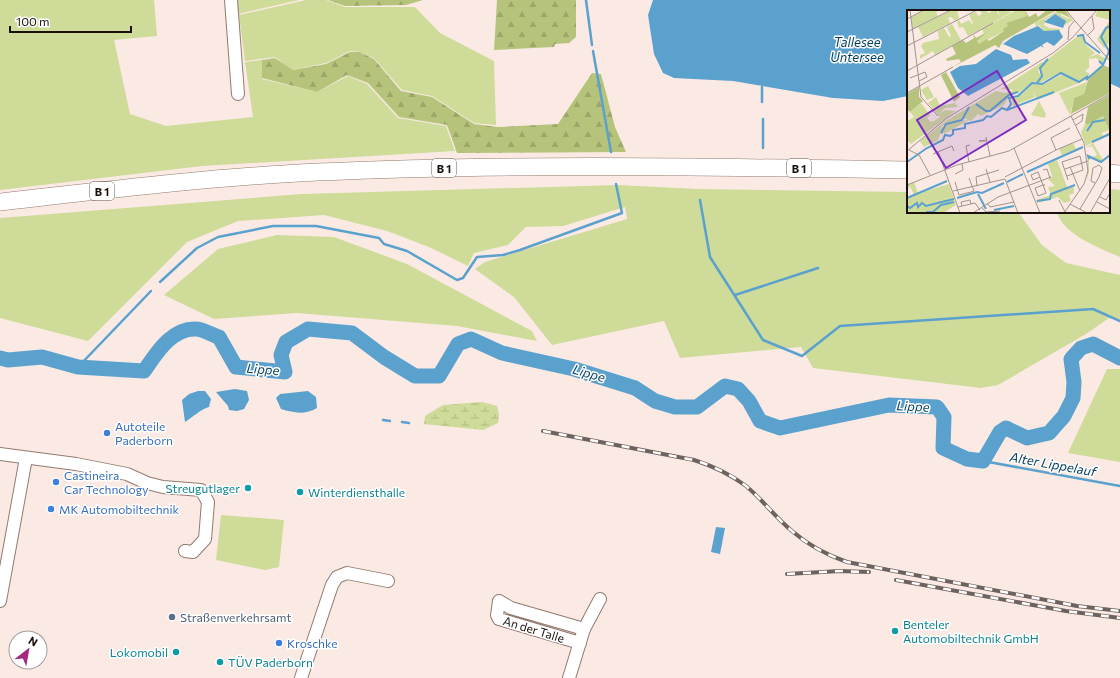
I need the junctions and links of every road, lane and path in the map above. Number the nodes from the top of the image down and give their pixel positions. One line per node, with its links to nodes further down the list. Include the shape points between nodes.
1 (231, 0): 2 (street)
2 (238, 94)
3 (907, 170): 6 (highway, B 1, via 483,167 318,172 204,179)
4 (1110, 173): 5 (highway)
5 (1120, 174)
6 (0, 202)
7 (0, 454): 8 (street)
8 (26, 458): 9 (street, via 127,474 163,487 201,490 208,502 205,539 193,552); 12 (street)
9 (185, 550)
10 (388, 581): 15 (street, via 347,573 336,577)
11 (600, 599): 13 (street, An der Talle)
12 (0, 601)
13 (584, 629): 14 (street, An der Talle); 14 (street, An der Talle, via 498,605 497,615 500,619)
14 (580, 643): 16 (street, An der Talle)
15 (301, 678)
16 (569, 678)

